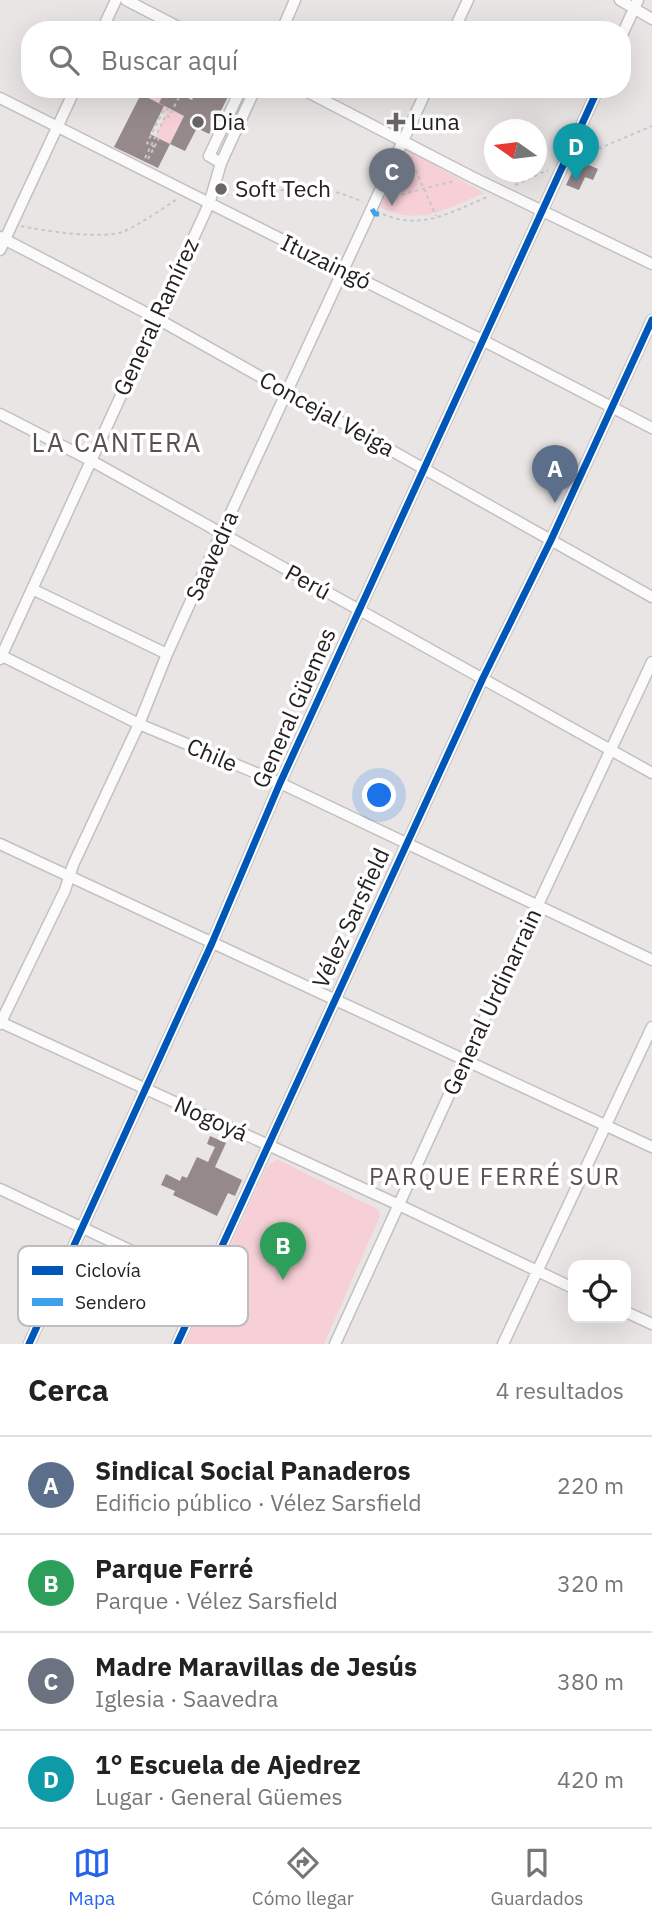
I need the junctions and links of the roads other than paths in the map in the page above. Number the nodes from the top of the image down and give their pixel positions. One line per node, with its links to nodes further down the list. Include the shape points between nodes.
1 (116, 0): 8 (street)
2 (125, 0): 9 (street)
3 (295, 0): 10 (street)
4 (468, 0): 11 (street)
5 (620, 0): 6 (street)
6 (636, 4): 7 (street); 12 (street)
7 (652, 19)
8 (107, 21)
9 (166, 21)
10 (286, 21)
11 (458, 21)
12 (628, 21)
13 (0, 98): 20 (street, Ituzaingó)
14 (71, 98): 20 (street)
15 (237, 98): 22 (street, via 209,156)
16 (250, 98): 22 (street, General Ramírez)
17 (319, 98): 21 (street)
18 (423, 98): 21 (street, Saavedra)
19 (594, 98): 24 (street, General Güemes)
20 (58, 127): 23 (street, Ituzaingó); 25 (street)
21 (403, 141): 24 (street); 28 (street, Saavedra)
22 (221, 163): 23 (street, General Ramírez)
23 (209, 204): 28 (street, Ituzaingó); 29 (street, General Ramírez)
24 (542, 211): 27 (street); 31 (street, General Güemes)
25 (3, 238): 26 (street); 29 (street, Concejal Veiga)
26 (0, 250)
27 (652, 264)
28 (344, 270): 31 (street, Ituzaingó); 32 (street, Saavedra)
29 (156, 318): 32 (street, Concejal Veiga); 36 (street, General Ramírez)
30 (652, 320): 33 (street, Vélez Sarsfield)
31 (484, 341): 33 (street, Ituzaingó); 37 (street, General Güemes)
32 (287, 392): 37 (street, Concejal Veiga); 38 (street, Saavedra)
33 (612, 408): 35 (street, Ituzaingó); 39 (street, Vélez Sarsfield)
34 (0, 414): 36 (street, Perú)
35 (652, 428)
36 (90, 460): 38 (street, Perú); 40 (street, General Ramírez)
37 (424, 468): 39 (street, Concejal Veiga); 42 (street, General Güemes)
38 (221, 534): 42 (street, Perú); 43 (street, Saavedra)
39 (551, 540): 41 (street, Concejal Veiga); 46 (street, Vélez Sarsfield)
40 (32, 589): 43 (street); 44 (street, General Ramírez)
41 (652, 597)
42 (359, 610): 46 (street, Perú); 50 (street, General Güemes)
43 (167, 654): 47 (street, Saavedra)
44 (0, 656): 47 (street, Chile)
45 (652, 662): 48 (street, General Urdinarrain)
46 (483, 678): 48 (street, Perú); 51 (street, Vélez Sarsfield)
47 (139, 724): 50 (street, Chile); 53 (street, Saavedra)
48 (611, 750): 49 (street, Perú); 54 (street, General Urdinarrain)
49 (652, 773)
50 (280, 783): 51 (street, Chile); 55 (street, General Güemes)
51 (407, 843): 54 (street, Chile); 57 (street, Vélez Sarsfield)
52 (0, 844): 53 (street)
53 (70, 876): 55 (street); 58 (street, Saavedra)
54 (537, 905): 56 (street, Chile); 60 (street, General Urdinarrain)
55 (212, 943): 57 (street); 61 (street, General Güemes)
56 (652, 960)
57 (335, 999): 60 (street); 63 (street, Vélez Sarsfield)
58 (0, 1023): 61 (street, Nogoyá)
59 (652, 1027): 62 (street)
60 (465, 1060): 62 (street); 66 (street, General Urdinarrain)
61 (145, 1090): 63 (street, Nogoyá); 67 (street, General Güemes)
62 (606, 1125): 64 (street); 71 (street)
63 (268, 1145): 66 (street, Nogoyá); 70 (street, Vélez Sarsfield)
64 (652, 1147)
65 (0, 1189): 67 (street)
66 (399, 1205): 71 (street, Nogoyá); 77 (street, General Urdinarrain)
67 (83, 1228): 68 (street, General Güemes); 69 (street)
68 (75, 1246)
69 (121, 1246)
70 (222, 1246)
71 (538, 1272): 72 (street, Nogoyá); 80 (street)
72 (568, 1286)
73 (631, 1314): 74 (street)
74 (652, 1324)
75 (37, 1326): 78 (street, General Güemes)
76 (185, 1326): 79 (street, Vélez Sarsfield)
77 (339, 1343)
78 (29, 1344)
79 (177, 1344)
80 (503, 1344)

